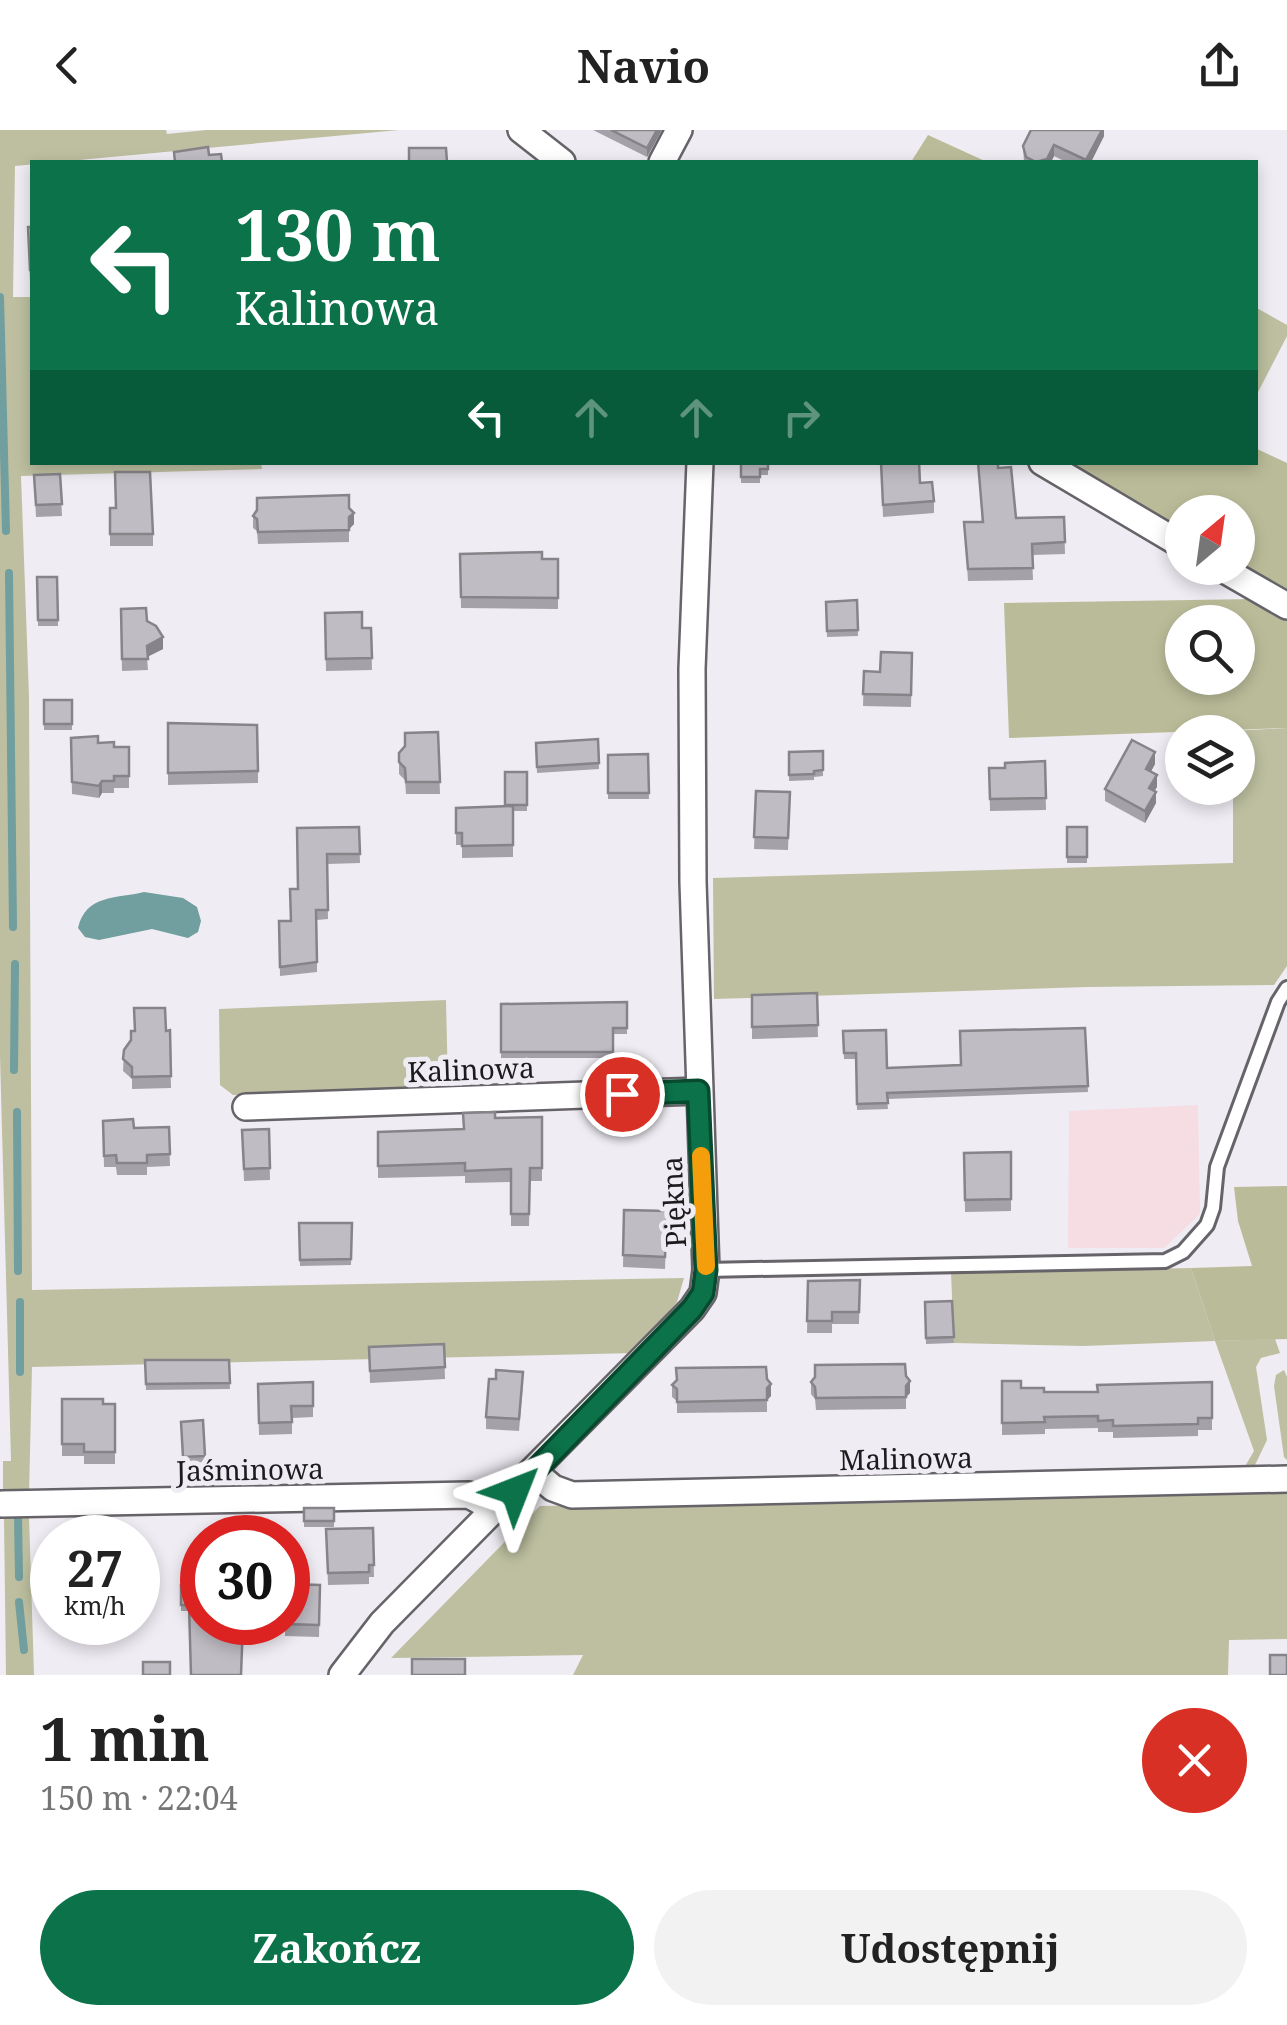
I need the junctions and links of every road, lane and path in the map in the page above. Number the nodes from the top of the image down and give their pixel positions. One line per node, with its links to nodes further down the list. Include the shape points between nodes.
1 (521, 130): 3 (street)
2 (678, 130): 4 (street)
3 (559, 160)
4 (663, 160)
5 (700, 465): 11 (street, Piękna, via 692,669)
6 (1047, 465): 7 (street)
7 (1165, 535)
8 (1251, 585): 9 (street)
9 (1287, 606)
10 (1287, 988): 13 (lane, via 1217,1167 1207,1224 1183,1252 1165,1261)
11 (698, 1091): 12 (street, Kalinowa); 13 (street, Piękna)
12 (246, 1107)
13 (706, 1270): 14 (street, Piękna, via 692,1309)
14 (534, 1472): 15 (street, Malinowa, via 572,1495); 17 (street, Piękna)
15 (1287, 1479)
16 (2, 1504): 17 (street, Jaśminowa, via 469,1495)
17 (496, 1510): 18 (street, Piękna, via 368,1639)
18 (342, 1675)

